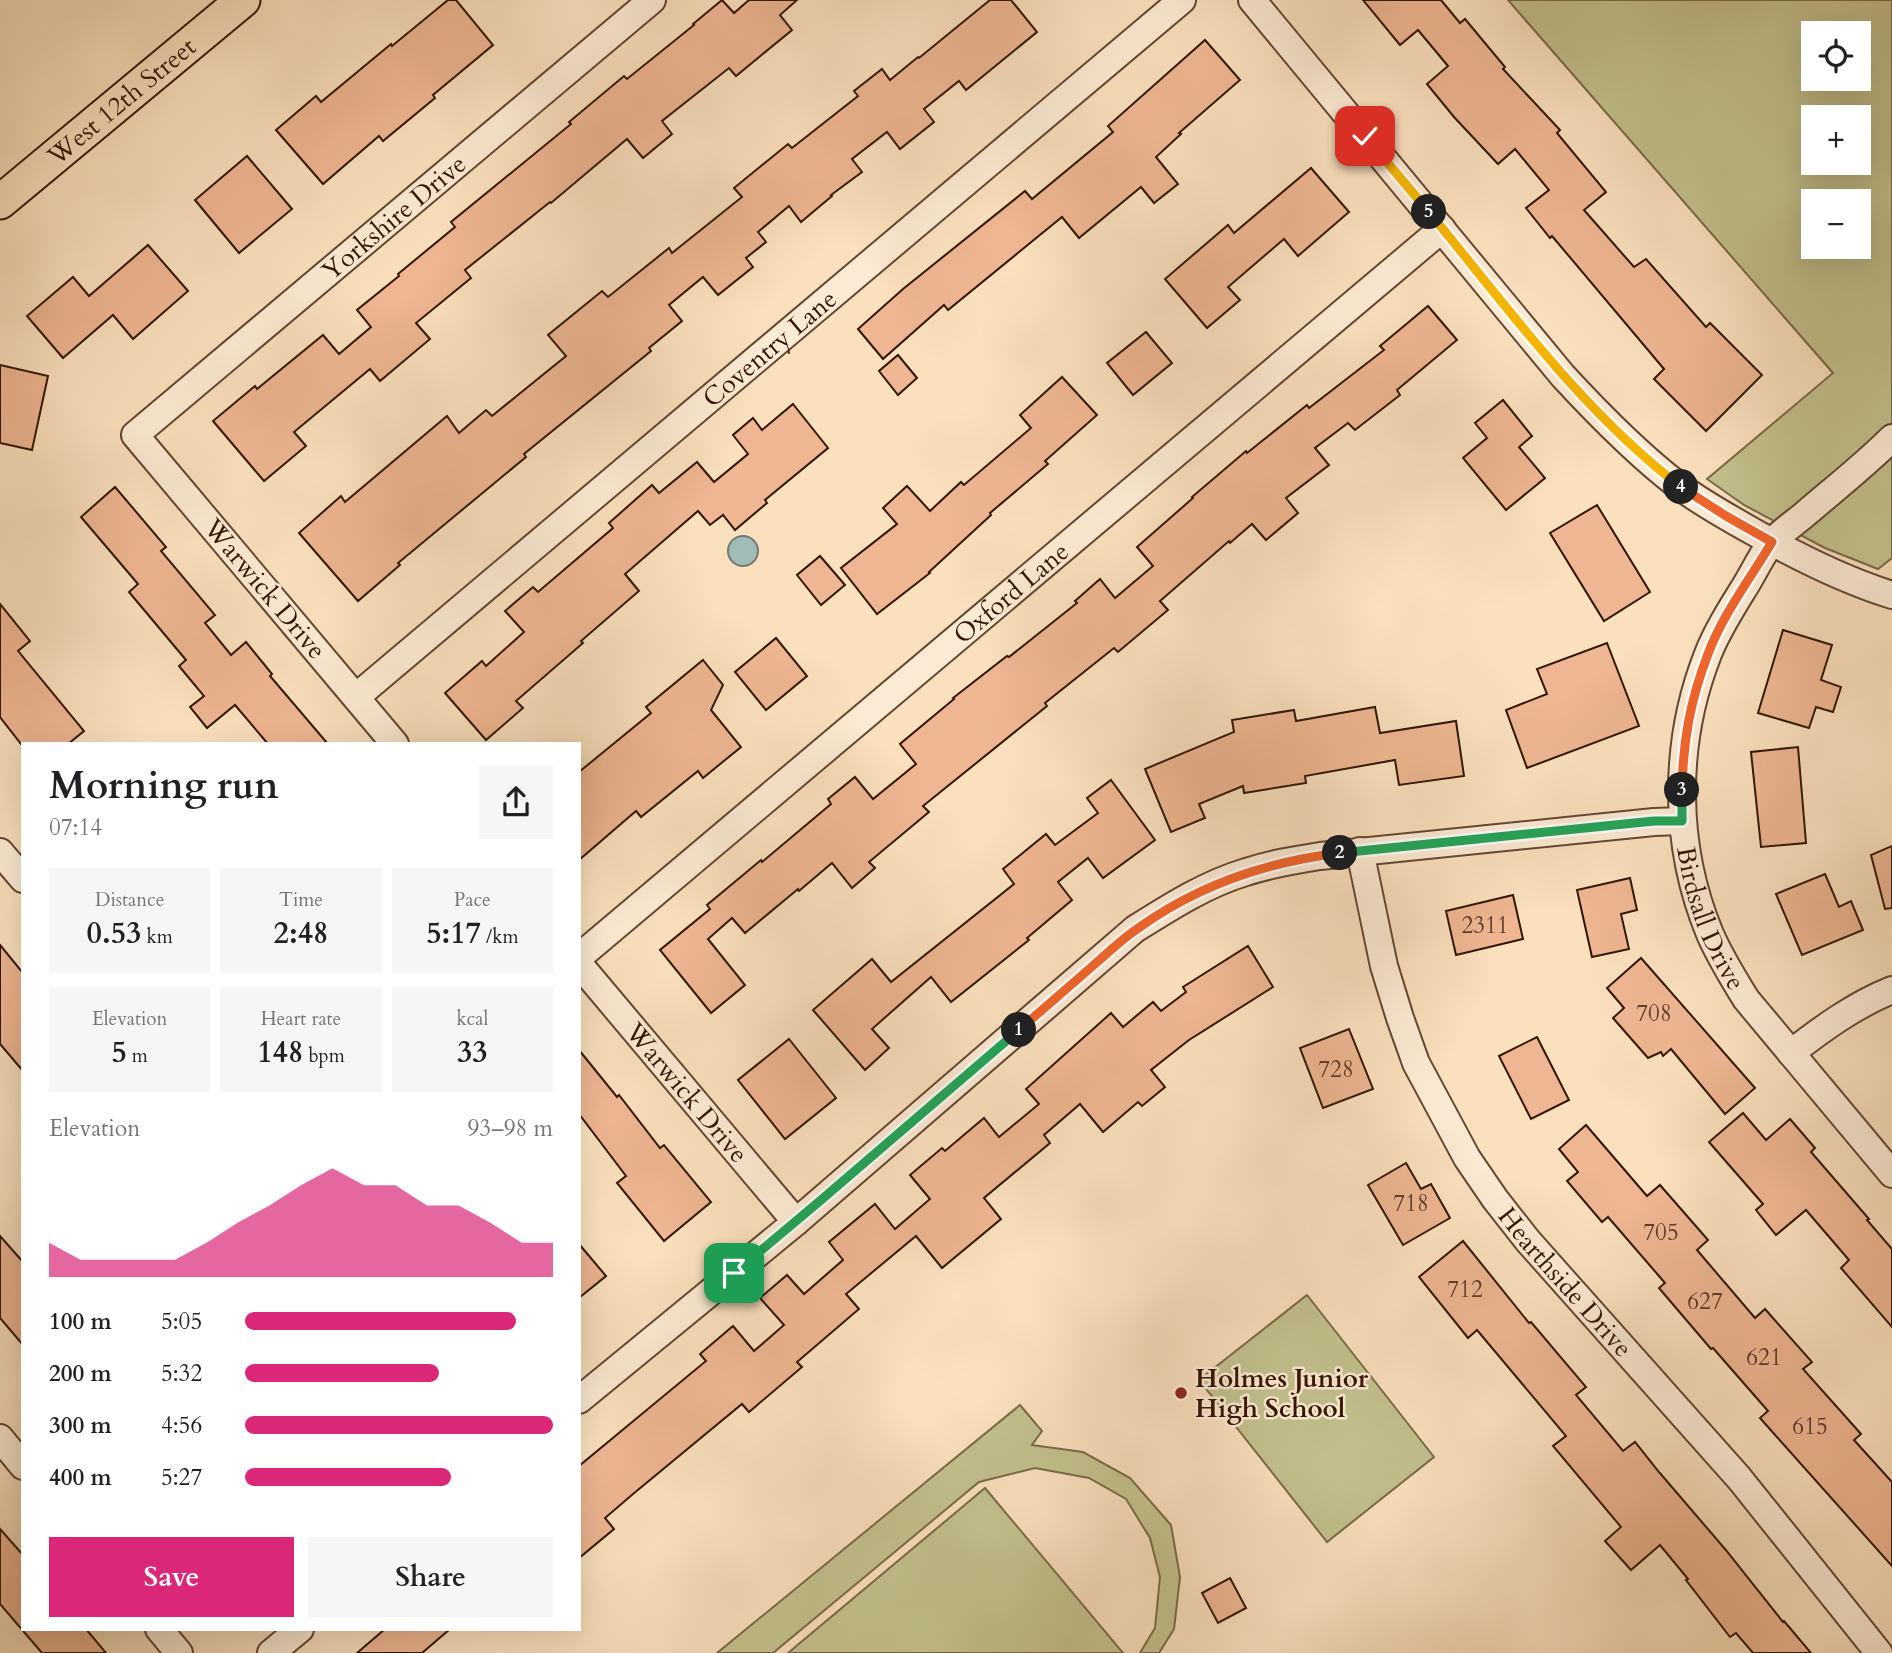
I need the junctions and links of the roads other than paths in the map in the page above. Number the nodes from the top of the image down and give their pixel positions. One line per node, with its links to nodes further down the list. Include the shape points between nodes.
1 (243, 0): 5 (main road, West 12th Street)
2 (652, 0): 7 (street, Yorkshire Drive)
3 (1182, 0): 11 (street, Coventry Lane)
4 (1252, 0): 6 (street)
5 (0, 202)
6 (1442, 229): 9 (street, via 1601,417 1680,486); 17 (street, Oxford Lane)
7 (135, 435): 11 (street, Warwick Drive)
8 (1892, 438): 9 (street, Birdsall Drive)
9 (1772, 542): 10 (street, via 1863,587); 13 (street, Birdsall Drive, via 1708,652 1695,691 1683,756)
10 (1892, 595)
11 (356, 697): 12 (street, Warwick Drive)
12 (393, 742)
13 (1682, 821): 14 (street); 20 (street, Birdsall Drive, via 1710,933 1746,999)
14 (1360, 851): 22 (street, via 1281,862 1244,873 1208,887 1135,929); 30 (street, Hearthside Drive, via 1399,1018 1416,1063 1467,1158 1528,1241 1739,1478)
15 (0, 852): 16 (street)
16 (21, 877)
17 (581, 955)
18 (581, 966): 22 (street, Warwick Drive)
19 (1892, 989): 20 (street, via 1838,1019)
20 (1791, 1053): 21 (street, Birdsall Drive)
21 (1892, 1174)
22 (796, 1222): 23 (street)
23 (581, 1398)
24 (0, 1438): 25 (street)
25 (21, 1464)
26 (161, 1631): 28 (street)
27 (298, 1631): 29 (street)
28 (179, 1653)
29 (271, 1653)
30 (1879, 1653)

